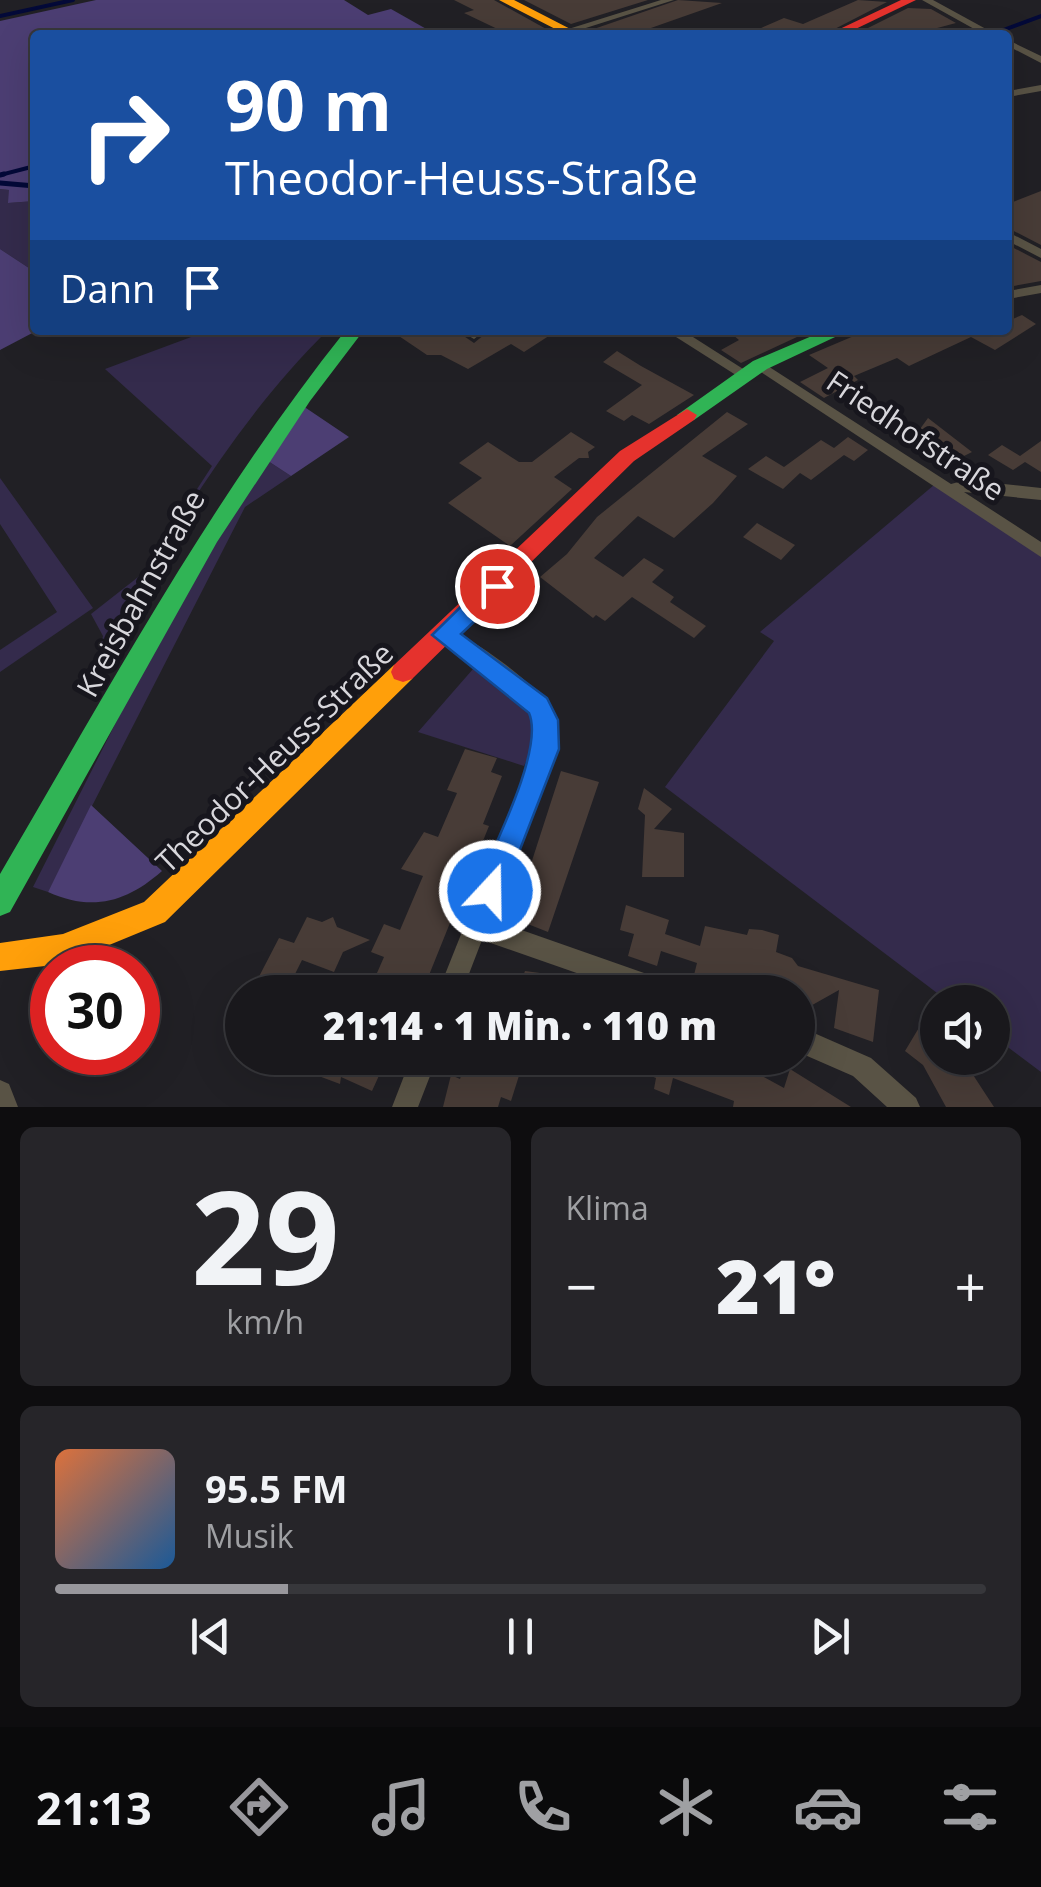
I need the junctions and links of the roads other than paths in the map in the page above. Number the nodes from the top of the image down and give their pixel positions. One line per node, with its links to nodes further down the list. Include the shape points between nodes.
1 (505, 0): 5 (street)
2 (670, 0): 6 (street)
3 (910, 0): 7 (street)
4 (926, 0): 8 (street)
5 (565, 30)
6 (580, 30)
7 (844, 30)
8 (982, 30)
9 (1012, 45): 10 (street)
10 (1041, 60)
11 (1041, 88): 12 (street)
12 (1012, 93)
13 (1012, 238): 14 (street)
14 (1041, 254)
15 (1041, 289): 16 (street)
16 (1012, 294)
17 (351, 335): 25 (street, Kreisbahnstraße, via 292,404 207,528)
18 (682, 335): 20 (street, Friedhofstraße)
19 (829, 335): 20 (street, Theodor-Heuss-Straße)
20 (752, 369): 21 (street, Friedhofstraße); 24 (street, Theodor-Heuss-Straße, via 627,456)
21 (948, 490): 22 (street); 23 (street, Friedhofstraße)
22 (1041, 494)
23 (1041, 551)
24 (444, 635): 26 (street, via 523,692 545,720 545,749); 27 (street, Theodor-Heuss-Straße, via 154,912 62,949)
25 (0, 902)
26 (476, 926): 28 (street); 29 (street)
27 (1, 958)
28 (457, 975)
29 (616, 975)
30 (815, 1047): 35 (street, via 862,1068)
31 (417, 1075): 34 (street)
32 (0, 1093): 33 (street)
33 (5, 1107)
34 (405, 1107)
35 (908, 1107)

